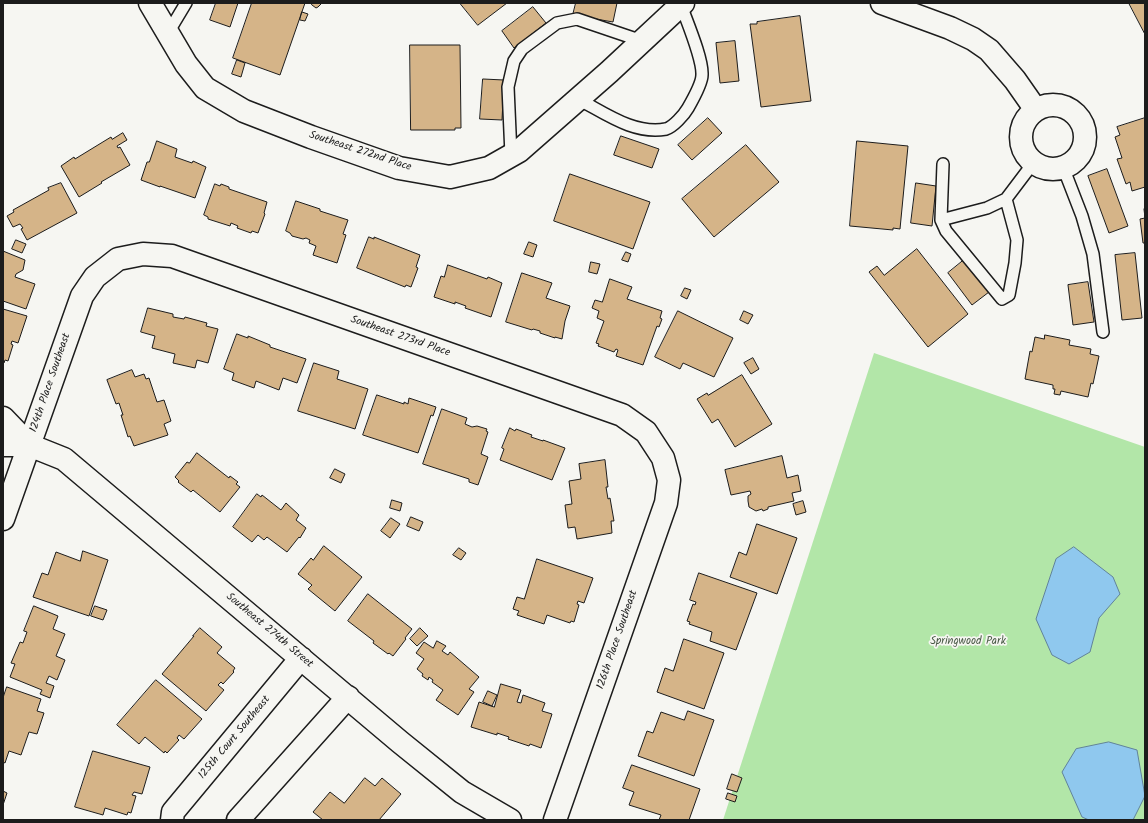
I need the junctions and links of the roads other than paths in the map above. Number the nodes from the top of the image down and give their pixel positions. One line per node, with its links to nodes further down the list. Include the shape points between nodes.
1 (150, 3): 5 (street, Southeast 272nd Place)
2 (186, 3): 5 (lane)
3 (882, 3): 8 (street, via 957,30 979,42 1015,80)
4 (682, 4): 6 (street, Southeast 272nd Place); 7 (lane, via 699,55 702,75 693,100 684,115 667,128 643,129 622,123)
5 (168, 33): 9 (street, Southeast 272nd Place, via 186,64 205,88 244,111 311,137 399,168 450,177 489,168)
6 (642, 41): 7 (street, Southeast 272nd Place); 9 (lane, via 577,19 557,23 522,49 514,61 508,87)
7 (578, 99): 9 (street, Southeast 272nd Place)
8 (1036, 110): 10 (street, via 1023,125 1021,135 1027,155); 12 (street, via 1046,105 1068,108 1077,114 1083,124 1086,134 1080,155)
9 (511, 156)
10 (1034, 162): 12 (street, via 1053,169); 13 (lane)
11 (943, 164): 14 (lane)
12 (1063, 167): 16 (lane, via 1093,254)
13 (1006, 199): 14 (lane, via 987,208); 14 (lane, via 1017,240 1009,295 1002,299 946,231)
14 (941, 220)
15 (118, 259): 19 (street, 124th Place Southeast, via 94,277 82,296); 20 (street, Southeast 273rd Place, via 142,254 172,256 622,415 646,432)
16 (1103, 332)
17 (3, 418): 19 (street, Southeast 274th Street)
18 (3, 445): 19 (street, Southeast 274th Street)
19 (29, 445): 21 (street, 124th Place Southeast); 22 (street, Southeast 274th Street, via 64,459)
20 (663, 458): 27 (street, 126th Place Southeast, via 669,480 666,503)
21 (3, 519)
22 (302, 658): 23 (street, Southeast 274th Street); 24 (street, 125th Court Southeast, via 173,812)
23 (348, 698): 25 (street); 26 (street, Southeast 274th Street, via 462,792)
24 (172, 820)
25 (238, 820)
26 (510, 820)
27 (555, 820)

